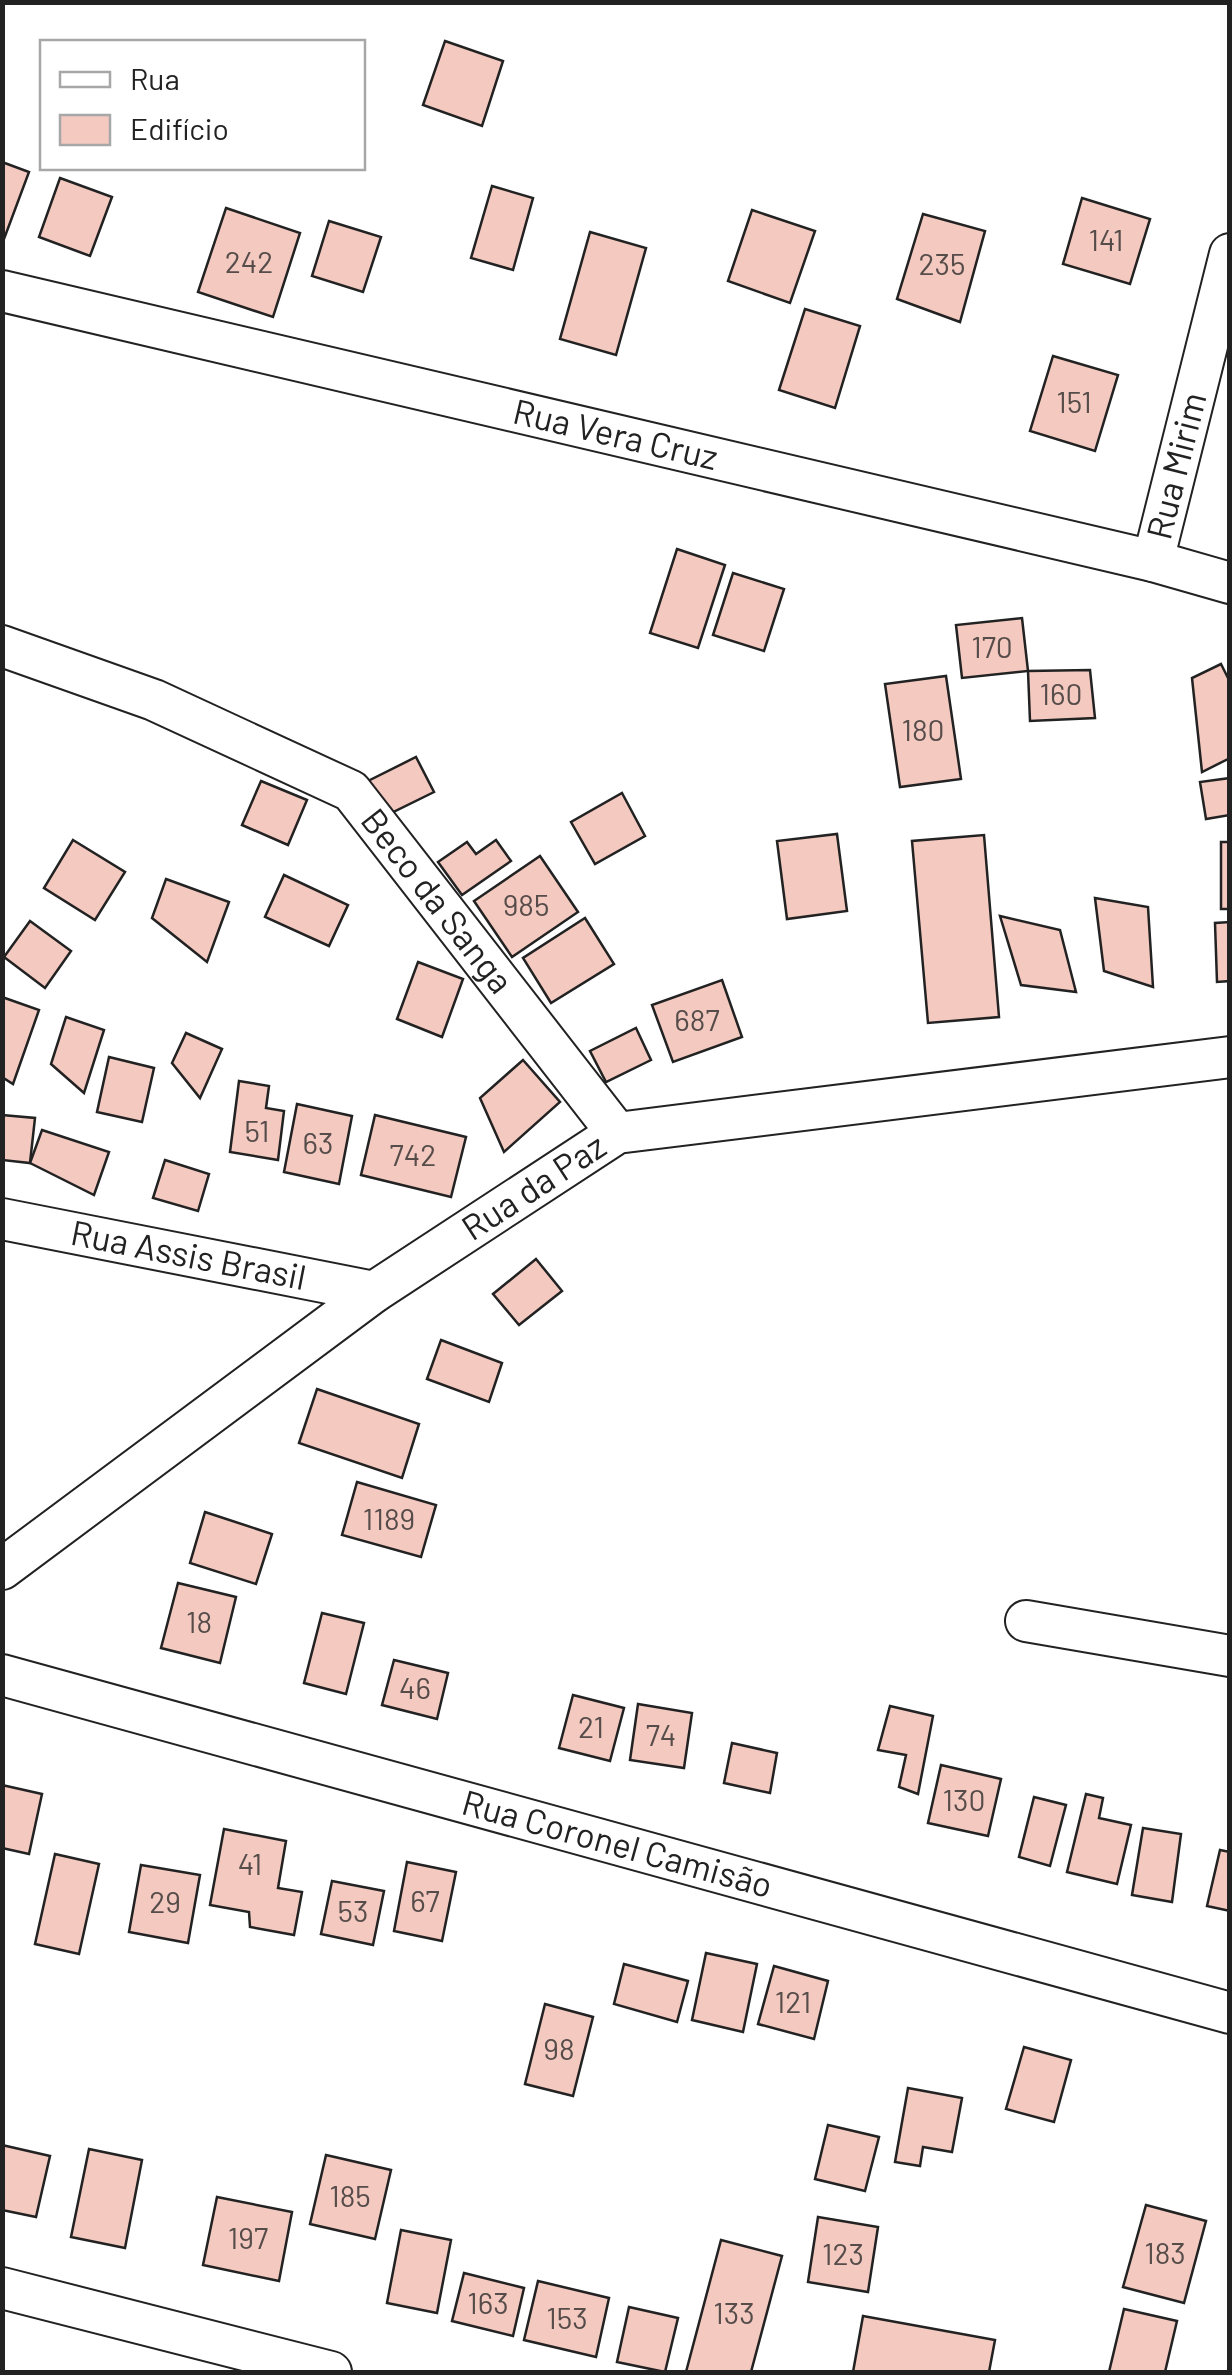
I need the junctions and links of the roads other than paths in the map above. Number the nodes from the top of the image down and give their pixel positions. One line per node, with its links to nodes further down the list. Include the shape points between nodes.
1 (1230, 254): 3 (street, Rua Mirim)
2 (2, 291): 3 (street, Rua Vera Cruz)
3 (1153, 561): 4 (street, Rua Vera Cruz)
4 (1230, 583)
5 (2, 646): 7 (street, Beco da Sanga, via 154,700 350,791)
6 (1230, 1057): 7 (street, Rua da Paz)
7 (617, 1133): 9 (street, Rua da Paz)
8 (2, 1219): 9 (street, Rua Assis Brasil)
9 (374, 1292): 10 (street, Rua da Paz)
10 (2, 1569)
11 (1026, 1621): 12 (street)
12 (1230, 1656)
13 (2, 1675): 14 (street, Rua Coronel Camisão)
14 (1230, 2013)
15 (2, 2288): 16 (street)
16 (268, 2366): 17 (street)
17 (331, 2372)

